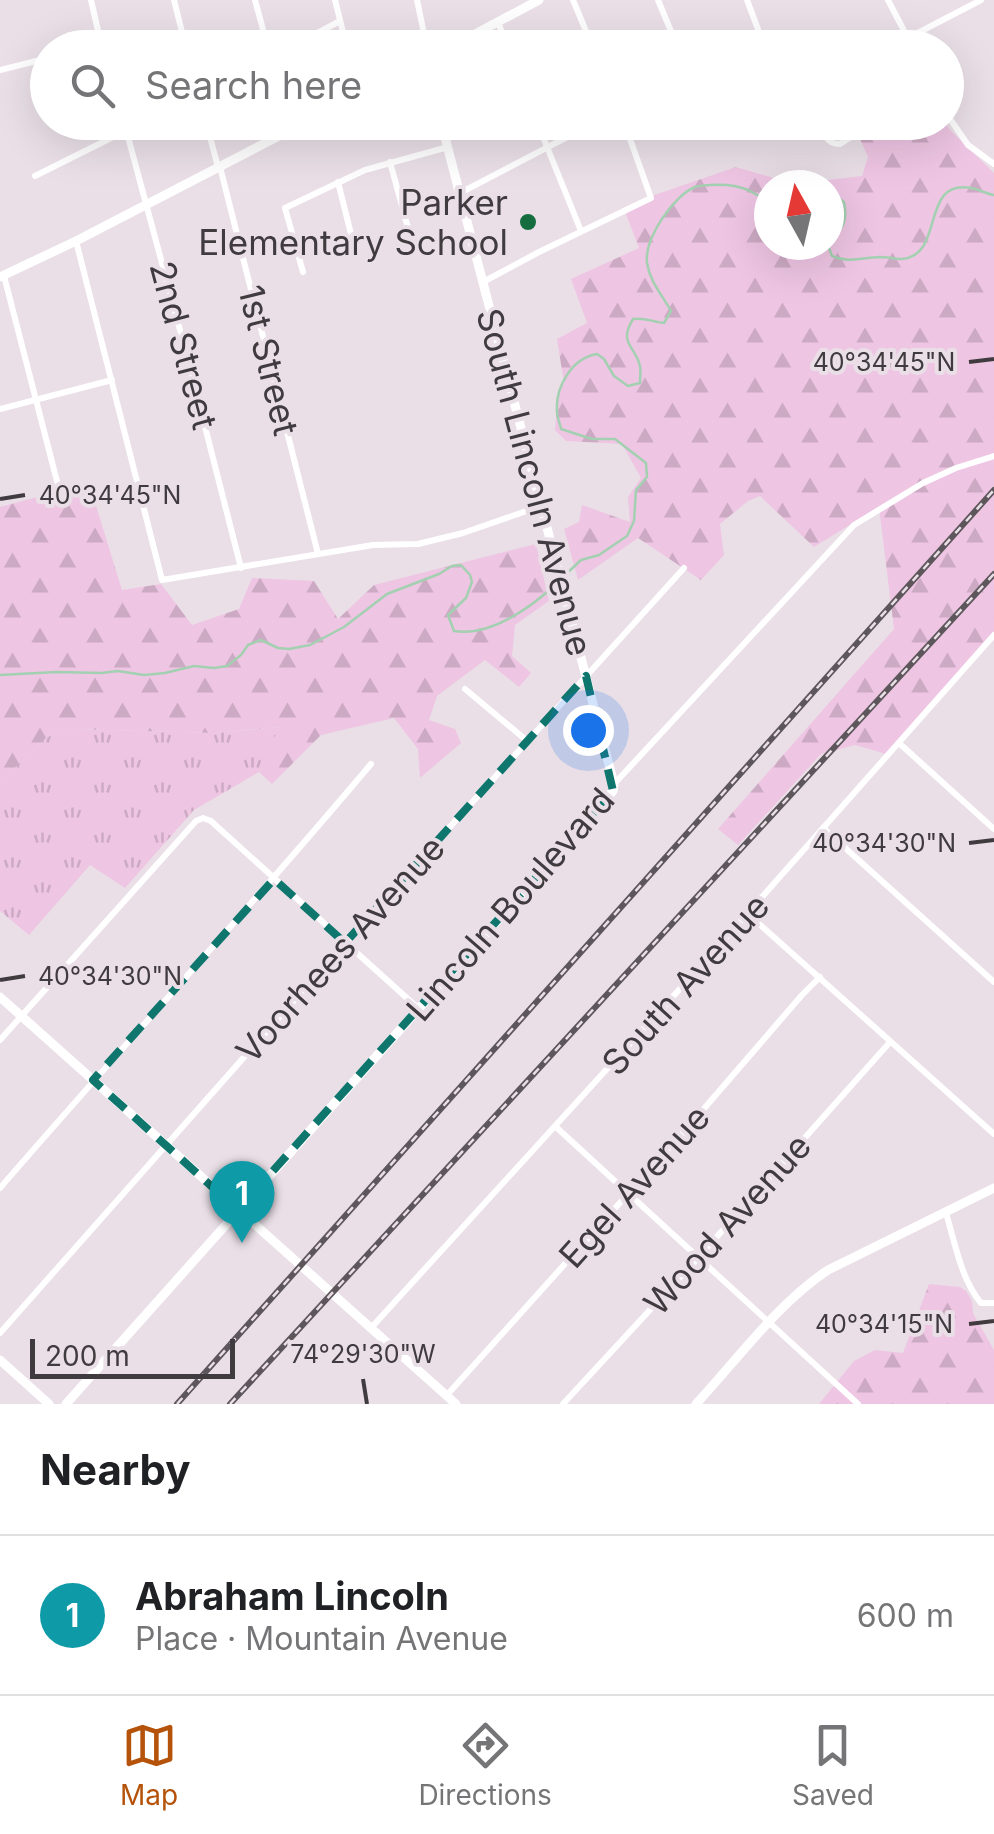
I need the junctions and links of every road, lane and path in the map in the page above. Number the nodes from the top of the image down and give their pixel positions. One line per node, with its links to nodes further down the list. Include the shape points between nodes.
1 (91, 0): 14 (street)
2 (174, 0): 15 (street)
3 (256, 0): 16 (street)
4 (335, 0): 12 (street)
5 (417, 0): 19 (street)
6 (538, 0): 13 (main road)
7 (572, 0): 22 (street)
8 (658, 0): 23 (street)
9 (747, 0): 24 (street)
10 (888, 0): 25 (street)
11 (981, 0): 26 (street)
12 (340, 21): 17 (street); 18 (street)
13 (498, 22): 20 (main road); 21 (street)
14 (98, 30)
15 (182, 30)
16 (264, 30)
17 (323, 30)
18 (343, 30)
19 (423, 30)
20 (483, 30)
21 (501, 30)
22 (584, 30)
23 (670, 30)
24 (758, 30)
25 (904, 30)
26 (923, 30)
27 (30, 62): 28 (street)
28 (0, 70)
29 (964, 139): 41 (street)
30 (101, 140): 43 (street)
31 (129, 140): 46 (street, 2nd Street)
32 (211, 140): 42 (street, 1st Street)
33 (266, 140): 42 (main road)
34 (446, 140): 38 (main road, South Lincoln Avenue)
35 (544, 140): 39 (street)
36 (562, 140): 39 (street)
37 (631, 140): 48 (street, via 652,198)
38 (448, 147): 40 (street); 45 (main road, South Lincoln Avenue)
39 (547, 148): 45 (street); 48 (street)
40 (390, 162): 44 (street); 47 (street)
41 (994, 164)
42 (219, 168): 46 (main road); 60 (street, 1st Street)
43 (35, 176)
44 (338, 182): 50 (street); 51 (street, via 285,208)
45 (460, 193): 53 (main road, South Lincoln Avenue)
46 (147, 205): 49 (main road); 61 (street, 2nd Street)
47 (408, 228)
48 (581, 231): 53 (street)
49 (76, 241): 52 (main road); 54 (street)
50 (356, 254)
51 (303, 272)
52 (2, 276): 55 (street)
53 (483, 282): 59 (main road, South Lincoln Avenue)
54 (112, 380): 55 (street); 61 (street, via 162,580)
55 (36, 399): 56 (street); 58 (street)
56 (0, 408)
57 (994, 456): 69 (street, Lincoln Boulevard, via 922,483 854,525)
58 (60, 489)
59 (541, 506): 60 (street, via 418,544); 64 (main road, South Lincoln Avenue)
60 (318, 554): 61 (street)
61 (240, 568)
62 (684, 568): 64 (street, Voorhees Avenue)
63 (994, 635): 67 (street, South Avenue)
64 (586, 676): 66 (street, Voorhees Avenue); 69 (main road, South Lincoln Avenue)
65 (465, 689): 66 (street)
66 (526, 740): 74 (street, Voorhees Avenue)
67 (898, 743): 70 (street, South Avenue); 71 (street)
68 (371, 764): 72 (street)
69 (614, 784): 78 (main road, Lincoln Boulevard)
70 (824, 828): 73 (street, South Avenue); 76 (street)
71 (994, 829)
72 (274, 879): 74 (street); 79 (street, via 211,821 196,821); 82 (street)
73 (748, 914): 75 (street); 83 (street, South Avenue)
74 (344, 943): 78 (street); 85 (street, Voorhees Avenue)
75 (820, 977): 81 (street); 88 (street, Egel Avenue)
76 (994, 982)
77 (0, 998): 79 (main road)
78 (418, 1009): 89 (main road, Lincoln Boulevard)
79 (20, 1016): 80 (street); 82 (main road)
80 (0, 1040)
81 (890, 1042): 84 (street); 91 (street, Wood Avenue)
82 (93, 1080): 85 (main road); 86 (street)
83 (556, 1127): 88 (street); 94 (street, South Avenue)
84 (994, 1134)
85 (166, 1145): 89 (main road); 95 (street, Voorhees Avenue)
86 (0, 1188)
87 (994, 1188): 90 (main road)
88 (630, 1192): 91 (street); 97 (street, Egel Avenue)
89 (238, 1210): 94 (main road); 99 (main road, Lincoln Boulevard)
90 (946, 1213): 92 (street, via 967,1278 981,1303); 93 (main road, via 828,1270)
91 (697, 1259): 93 (street); 101 (street, Wood Avenue)
92 (994, 1303)
93 (769, 1324): 102 (main road); 103 (street)
94 (371, 1328): 97 (main road)
95 (0, 1333)
96 (0, 1360): 98 (main road)
97 (447, 1396): 100 (main road)
98 (49, 1404)
99 (66, 1404)
100 (456, 1404)
101 (562, 1404)
102 (696, 1404)
103 (858, 1404)

